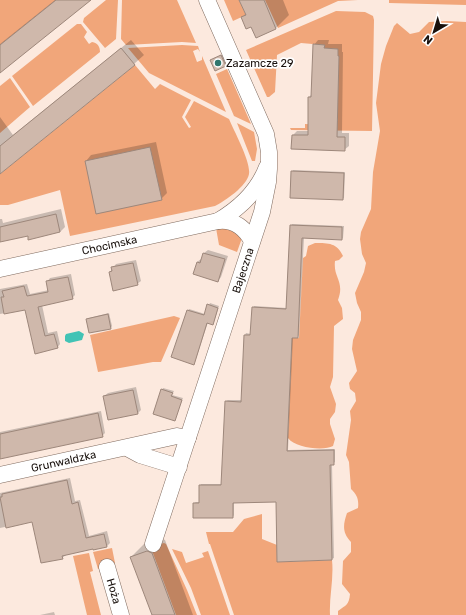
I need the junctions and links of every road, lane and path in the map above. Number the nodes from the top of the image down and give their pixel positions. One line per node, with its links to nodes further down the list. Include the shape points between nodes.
1 (207, 0): 2 (street, Bajeczna, via 262,122 268,141)
2 (270, 161): 3 (street, Chocimska, via 245,202); 4 (street, Bajeczna, via 266,195)
3 (218, 221): 4 (street, Chocimska, via 229,221 243,228); 5 (street, Chocimska)
4 (252, 241): 6 (street, Bajeczna)
5 (0, 268)
6 (188, 438): 7 (street, Grunwaldzka, via 177,436); 8 (street, Bajeczna)
7 (127, 448): 8 (street, via 140,455); 9 (street, Grunwaldzka)
8 (178, 467): 10 (street, Bajeczna)
9 (0, 475)
10 (153, 544)
11 (107, 567): 12 (street, Hoża)
12 (121, 615)

